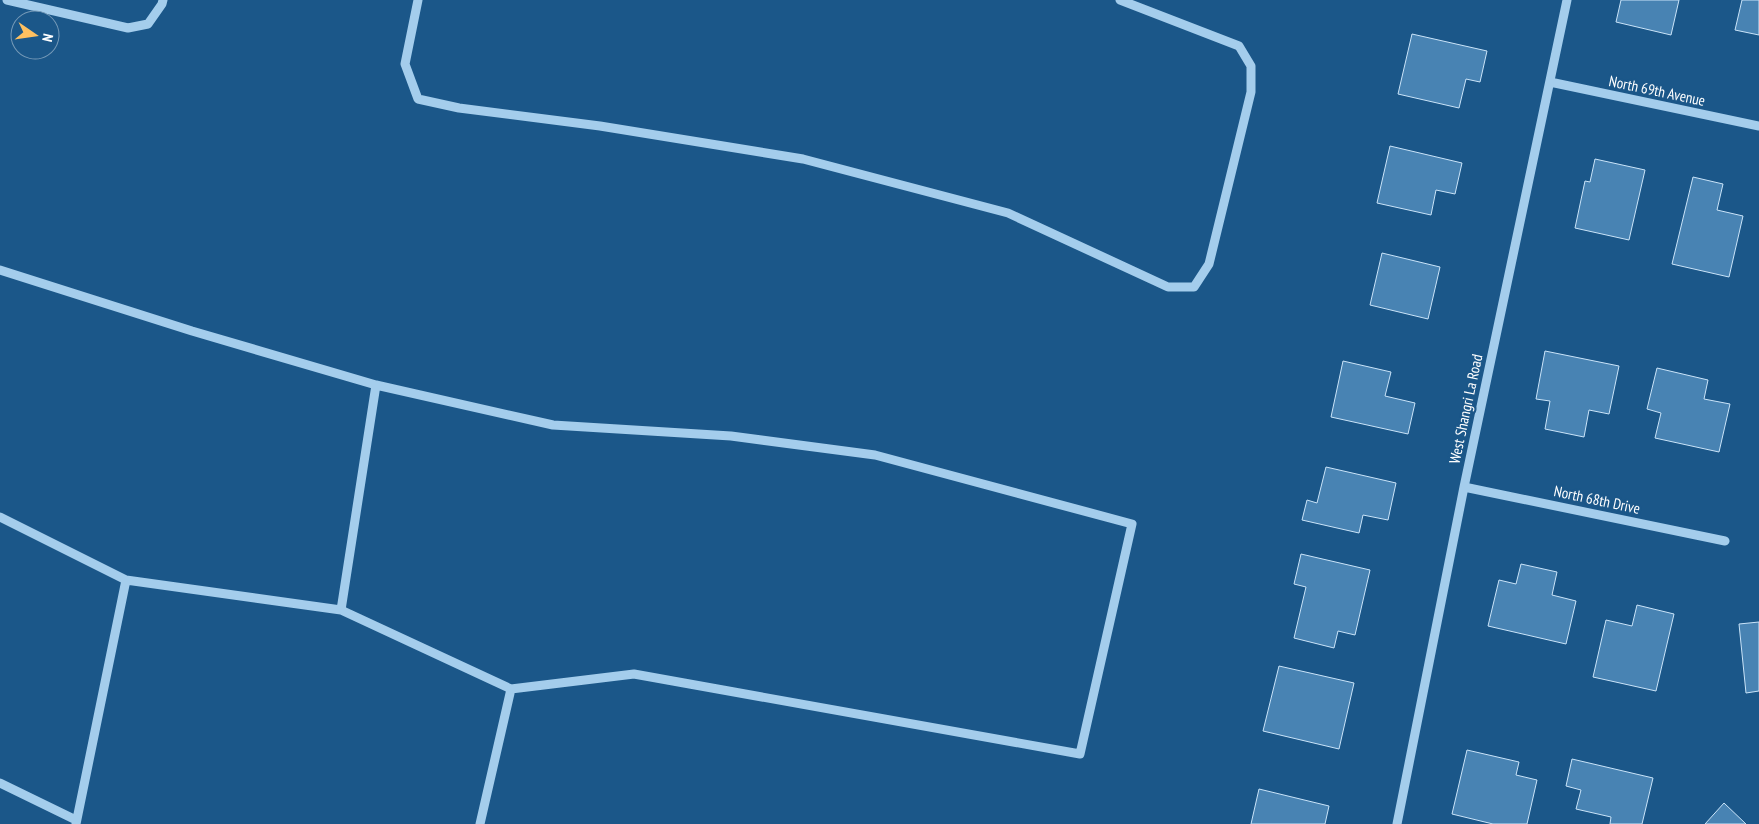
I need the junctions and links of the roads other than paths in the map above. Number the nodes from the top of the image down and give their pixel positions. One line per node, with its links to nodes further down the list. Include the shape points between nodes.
1 (7, 0): 2 (street, via 128,28 148,24)
2 (163, 0)
3 (418, 0): 4 (street, via 405,64 418,99 458,108 600,126 803,159 1008,213 1168,287 1194,287 1209,264 1251,92 1251,66 1239,46)
4 (1120, 0)
5 (1567, 0): 6 (street, West Shangri La Road)
6 (1550, 82): 7 (street, North 69th Avenue); 10 (street, West Shangri La Road)
7 (1759, 126)
8 (0, 270): 9 (street)
9 (376, 385): 14 (street); 15 (street, via 553,425 731,436 875,455 1132,524 1080,754 634,674)
10 (1464, 487): 12 (street, North 68th Drive); 19 (street, West Shangri La Road)
11 (0, 517): 13 (street)
12 (1725, 541)
13 (126, 580): 14 (street); 17 (street)
14 (341, 610): 15 (street)
15 (511, 689): 18 (street)
16 (0, 783): 17 (street)
17 (76, 822)
18 (480, 824)
19 (1397, 824)

